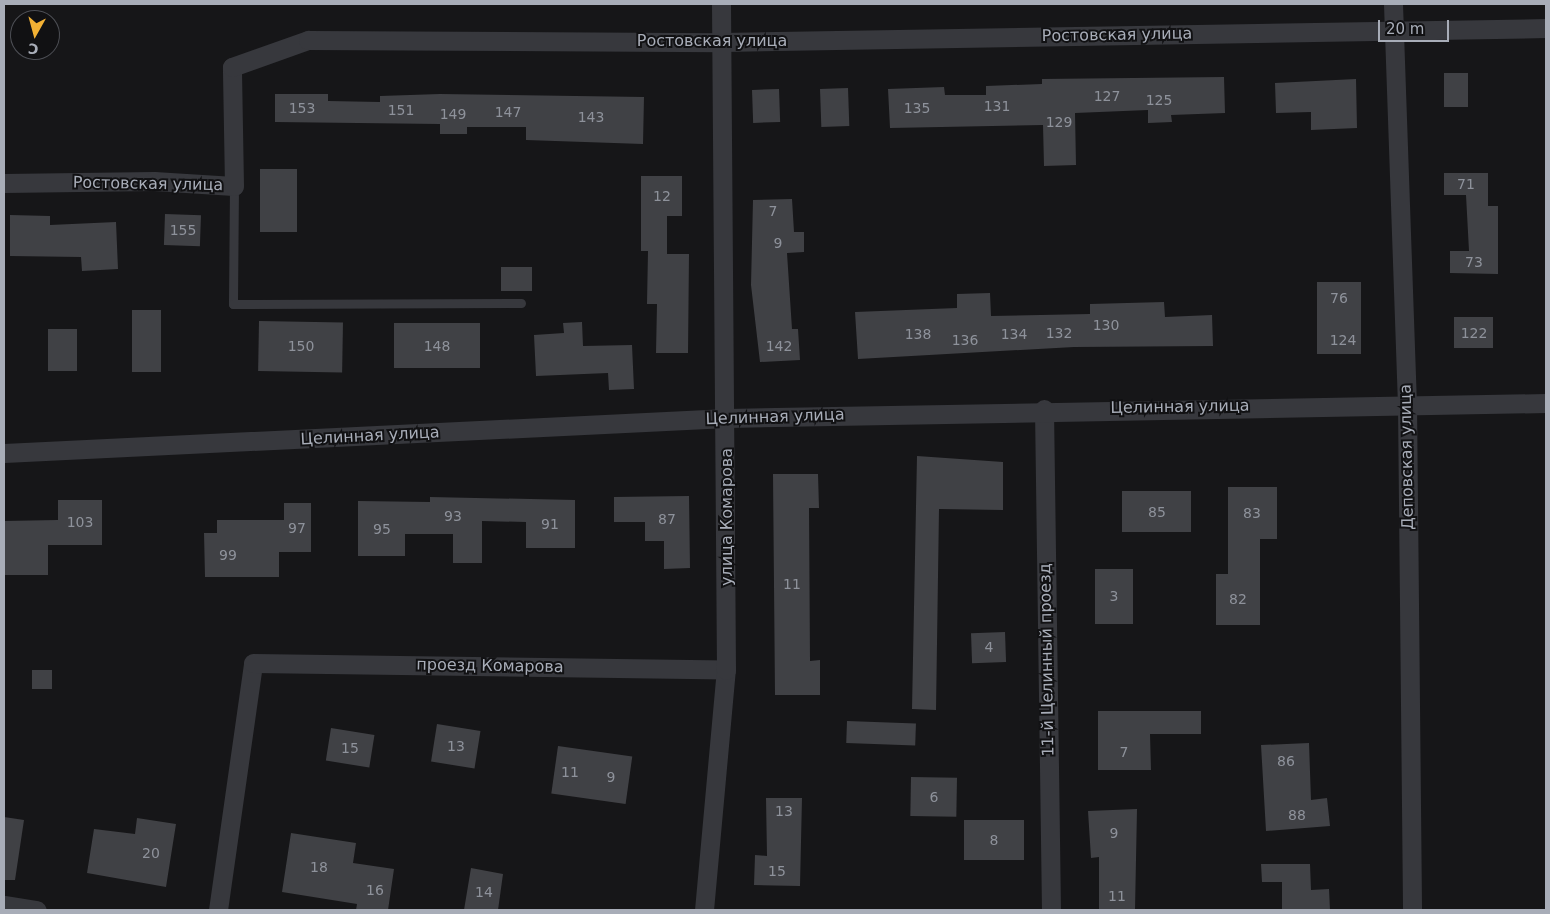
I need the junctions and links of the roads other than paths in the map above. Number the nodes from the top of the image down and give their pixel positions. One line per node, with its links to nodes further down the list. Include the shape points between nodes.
1 (721, 4): 5 (street, улица Комарова)
2 (1393, 4): 4 (street, Деповская улица)
3 (1546, 28): 4 (street, Ростовская улица)
4 (1393, 31): 5 (street, Ростовская улица); 9 (street, Деповская улица)
5 (722, 42): 7 (street, Ростовская улица, via 308,40 232,67); 12 (street, улица Комарова)
6 (4, 183): 7 (street, Ростовская улица, via 154,181)
7 (234, 186): 8 (lane, via 233,304)
8 (521, 303)
9 (1407, 403): 10 (street, Целинная улица); 11 (street, Целинная улица); 20 (street, Деповская улица)
10 (1546, 403)
11 (1044, 409): 12 (street, Целинная улица); 19 (street, 11-й Целинный проезд)
12 (727, 418): 13 (street, Целинная улица); 14 (street, улица Комарова)
13 (4, 453)
14 (726, 670): 17 (street, проезд Комарова, via 253,662); 18 (street, улица Комарова)
15 (4, 905): 16 (street)
16 (37, 910)
17 (218, 910)
18 (704, 910)
19 (1051, 910)
20 (1412, 910)

